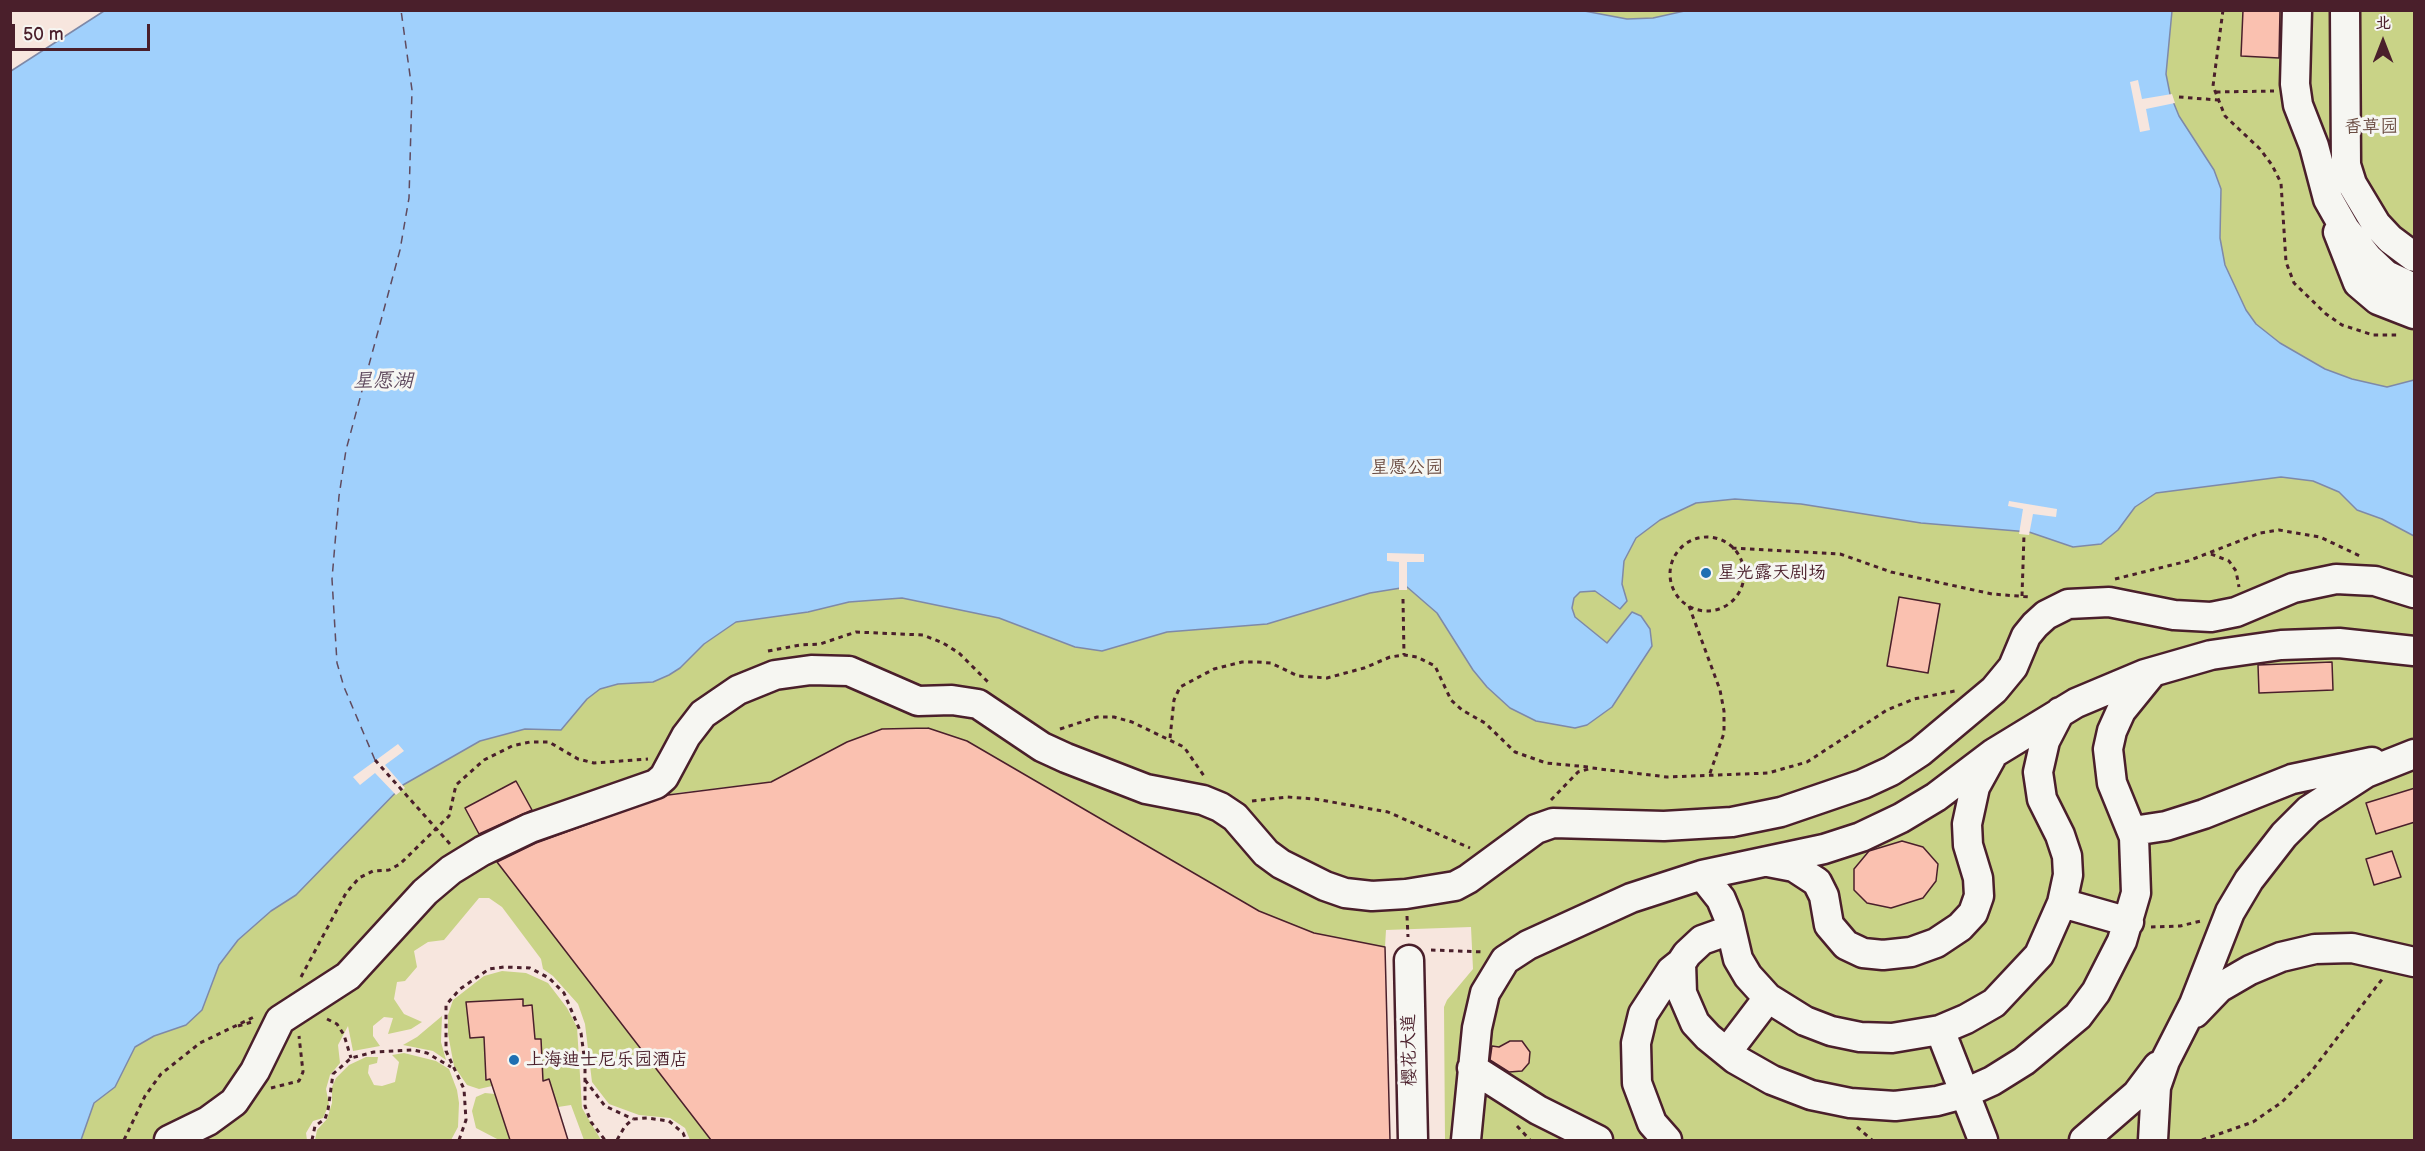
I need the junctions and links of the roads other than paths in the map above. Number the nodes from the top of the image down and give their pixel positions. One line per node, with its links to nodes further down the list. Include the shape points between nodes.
1 (2297, 10): 3 (lane, via 2296,90)
2 (2345, 10): 4 (lane, via 2346,165 2352,184 2376,224)
3 (2328, 199): 5 (lane, via 2367,258 2386,275); 6 (lane, via 2358,283)
4 (2415, 257)
5 (2415, 288)
6 (2411, 324)
7 (2415, 593): 28 (lane, via 2370,570 2357,578 2316,582 2236,612 2211,617 2109,602 2068,604 2035,625 2013,667 1994,690 1920,752 1863,784 1781,812 1732,822 1664,826 1553,823 1520,839 1468,879 1440,890 1371,896 1325,886 1281,864 1266,853 1246,827 1220,807 1146,789 1066,758 1042,747 978,704 918,701 856,673 834,669 783,673 722,699 697,721 656,784 530,828 461,864 425,892 348,976 280,1020 255,1071 234,1102 208,1121)
8 (2415, 651): 9 (lane, via 2339,643 2281,645 2211,655)
9 (2154, 671): 10 (lane); 13 (lane, via 2121,711 2108,749 2112,783)
10 (2060, 712): 11 (lane); 16 (lane, via 2045,741 2038,772 2042,799 2067,856 2068,875)
11 (1994, 753): 14 (lane, via 1901,818 1861,837); 14 (lane, via 1975,787 1967,824 1979,896 1973,913 1936,943 1911,952 1883,955 1863,953 1846,945 1829,926 1826,902 1816,882 1794,867)
12 (2410, 755): 13 (lane, via 2292,779 2204,814); 23 (lane, via 2366,773 2309,810 2264,858 2230,912)
13 (2133, 831): 17 (lane, via 2136,893)
14 (1766, 862): 15 (lane)
15 (1702, 875): 18 (lane, via 1721,899); 26 (lane, via 1631,897 1505,960 1485,993)
16 (2062, 903): 17 (lane); 24 (lane, via 2039,955 2018,980 1994,1003)
17 (2129, 922): 27 (lane, via 2096,992 2078,1016 2024,1061)
18 (1730, 930): 21 (lane, via 1702,940); 22 (lane, via 1738,959)
19 (1408, 960): 29 (lane, 樱花大道)
20 (2406, 960): 23 (lane, via 2352,948 2315,949 2281,957 2219,988)
21 (1681, 963): 25 (lane, via 1686,1008 1695,1023); 32 (lane, via 1651,999 1636,1043 1637,1083 1652,1123)
22 (1768, 998): 24 (lane, via 1805,1021 1860,1037 1892,1038); 25 (lane)
23 (2181, 1029): 34 (lane, via 2137,1094); 35 (lane, via 2156,1087)
24 (1940, 1030): 27 (lane)
25 (1727, 1052): 27 (lane, via 1772,1080 1812,1095 1850,1103 1895,1106)
26 (1472, 1068): 30 (lane); 31 (lane, via 1538,1110)
27 (1964, 1094): 33 (lane)
28 (169, 1140)
29 (1413, 1140)
30 (1466, 1140)
31 (1598, 1140)
32 (1667, 1140)
33 (1983, 1140)
34 (2084, 1140)
35 (2153, 1140)

